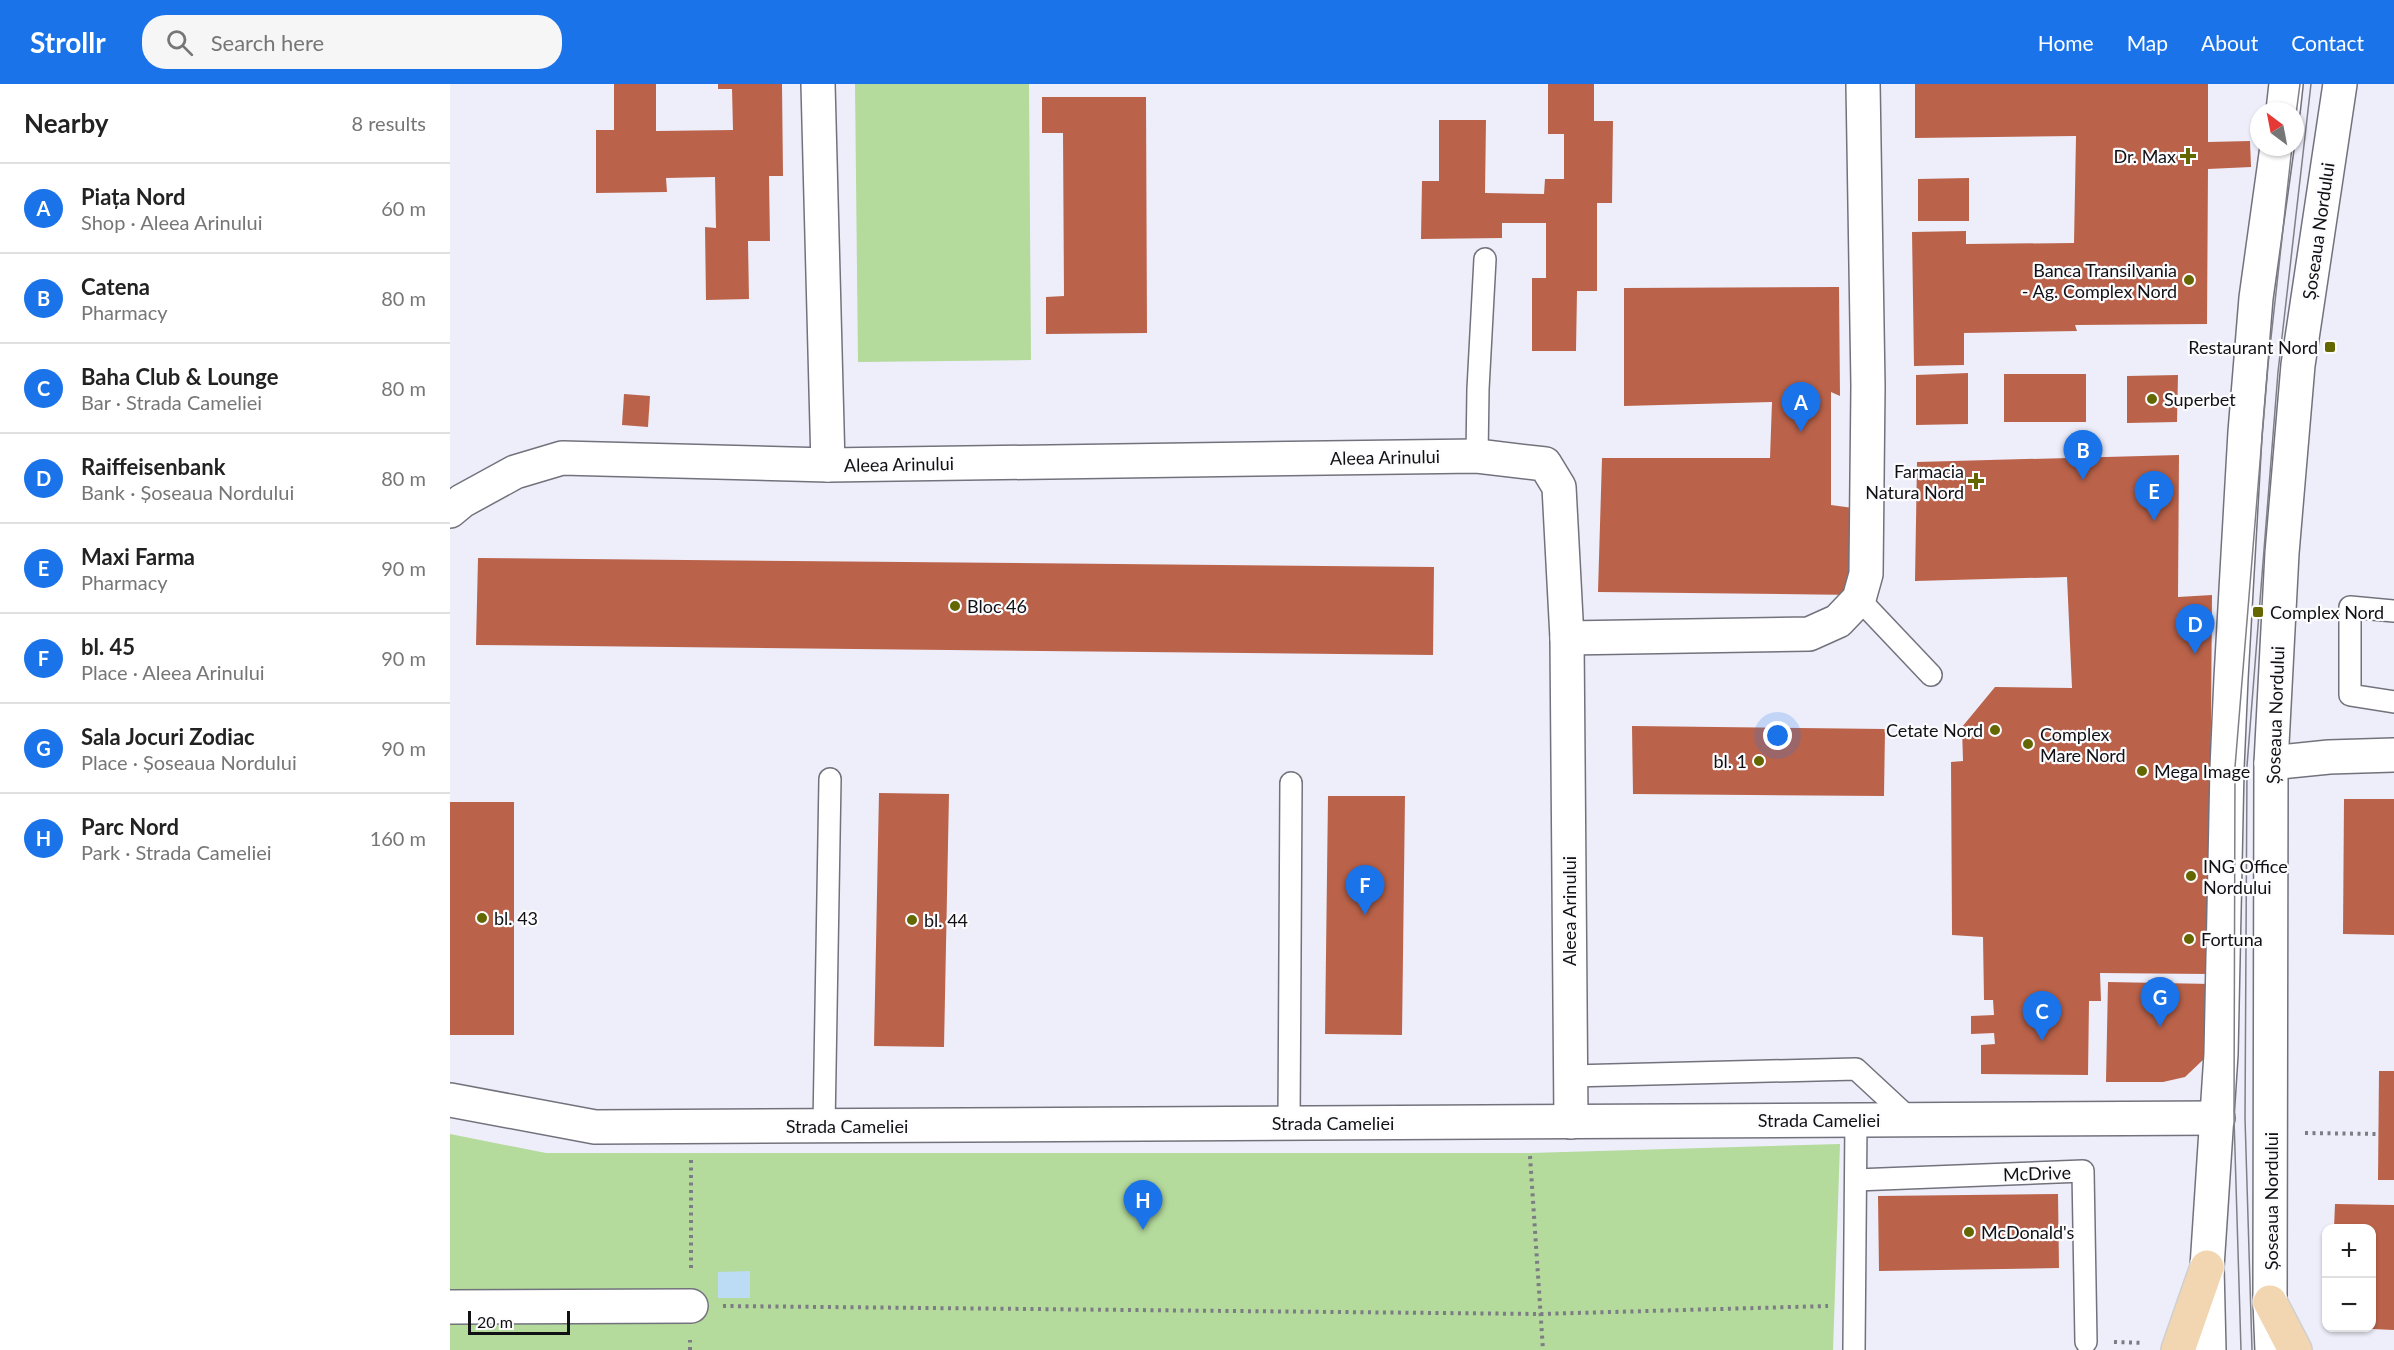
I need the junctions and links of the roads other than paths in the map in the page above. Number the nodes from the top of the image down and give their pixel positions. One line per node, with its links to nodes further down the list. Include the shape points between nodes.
1 (818, 84): 9 (street)
2 (1863, 84): 11 (street, via 1868,386 1866,574)
3 (2286, 84): 5 (street)
4 (2340, 84): 17 (street, Șoseaua Nordului, via 2298,365 2282,553)
5 (2284, 102)
6 (2276, 156): 22 (street, via 2256,298 2245,432 2227,768)
7 (1485, 259): 8 (lane)
8 (1477, 456): 9 (street, Aleea Arinului); 13 (street, Aleea Arinului, via 1545,464 1559,487)
9 (828, 465): 10 (street, Aleea Arinului, via 562,458 514,472)
10 (450, 511)
11 (1859, 599): 13 (street, via 1838,621 1809,634); 14 (lane)
12 (2394, 611): 15 (lane, via 2350,607 2350,695)
13 (1567, 638): 20 (street, Aleea Arinului)
14 (1931, 675)
15 (2394, 702)
16 (2394, 755): 17 (street)
17 (2271, 763): 30 (street, Șoseaua Nordului)
18 (830, 779): 27 (lane)
19 (1292, 783): 26 (lane)
20 (1571, 1076): 24 (lane, via 1856,1069); 25 (street, Aleea Arinului)
21 (450, 1100): 27 (street, Strada Cameliei, via 596,1127)
22 (2218, 1118): 24 (street, Strada Cameliei); 29 (street)
23 (1856, 1120): 24 (street, Strada Cameliei); 25 (street, Strada Cameliei); 28 (lane)
24 (1911, 1120)
25 (1570, 1122): 26 (street, Strada Cameliei)
26 (1289, 1123): 27 (street, Strada Cameliei)
27 (825, 1126)
28 (1856, 1180): 33 (lane, McDrive, via 2083,1171); 34 (lane)
29 (2207, 1268): 35 (main road); 36 (street)
30 (2270, 1302): 37 (street, Șoseaua Nordului); 38 (main road)
31 (691, 1306): 32 (street)
32 (450, 1307)
33 (2086, 1342)
34 (1854, 1348)
35 (2178, 1350)
36 (2209, 1350)
37 (2272, 1350)
38 (2295, 1350)

